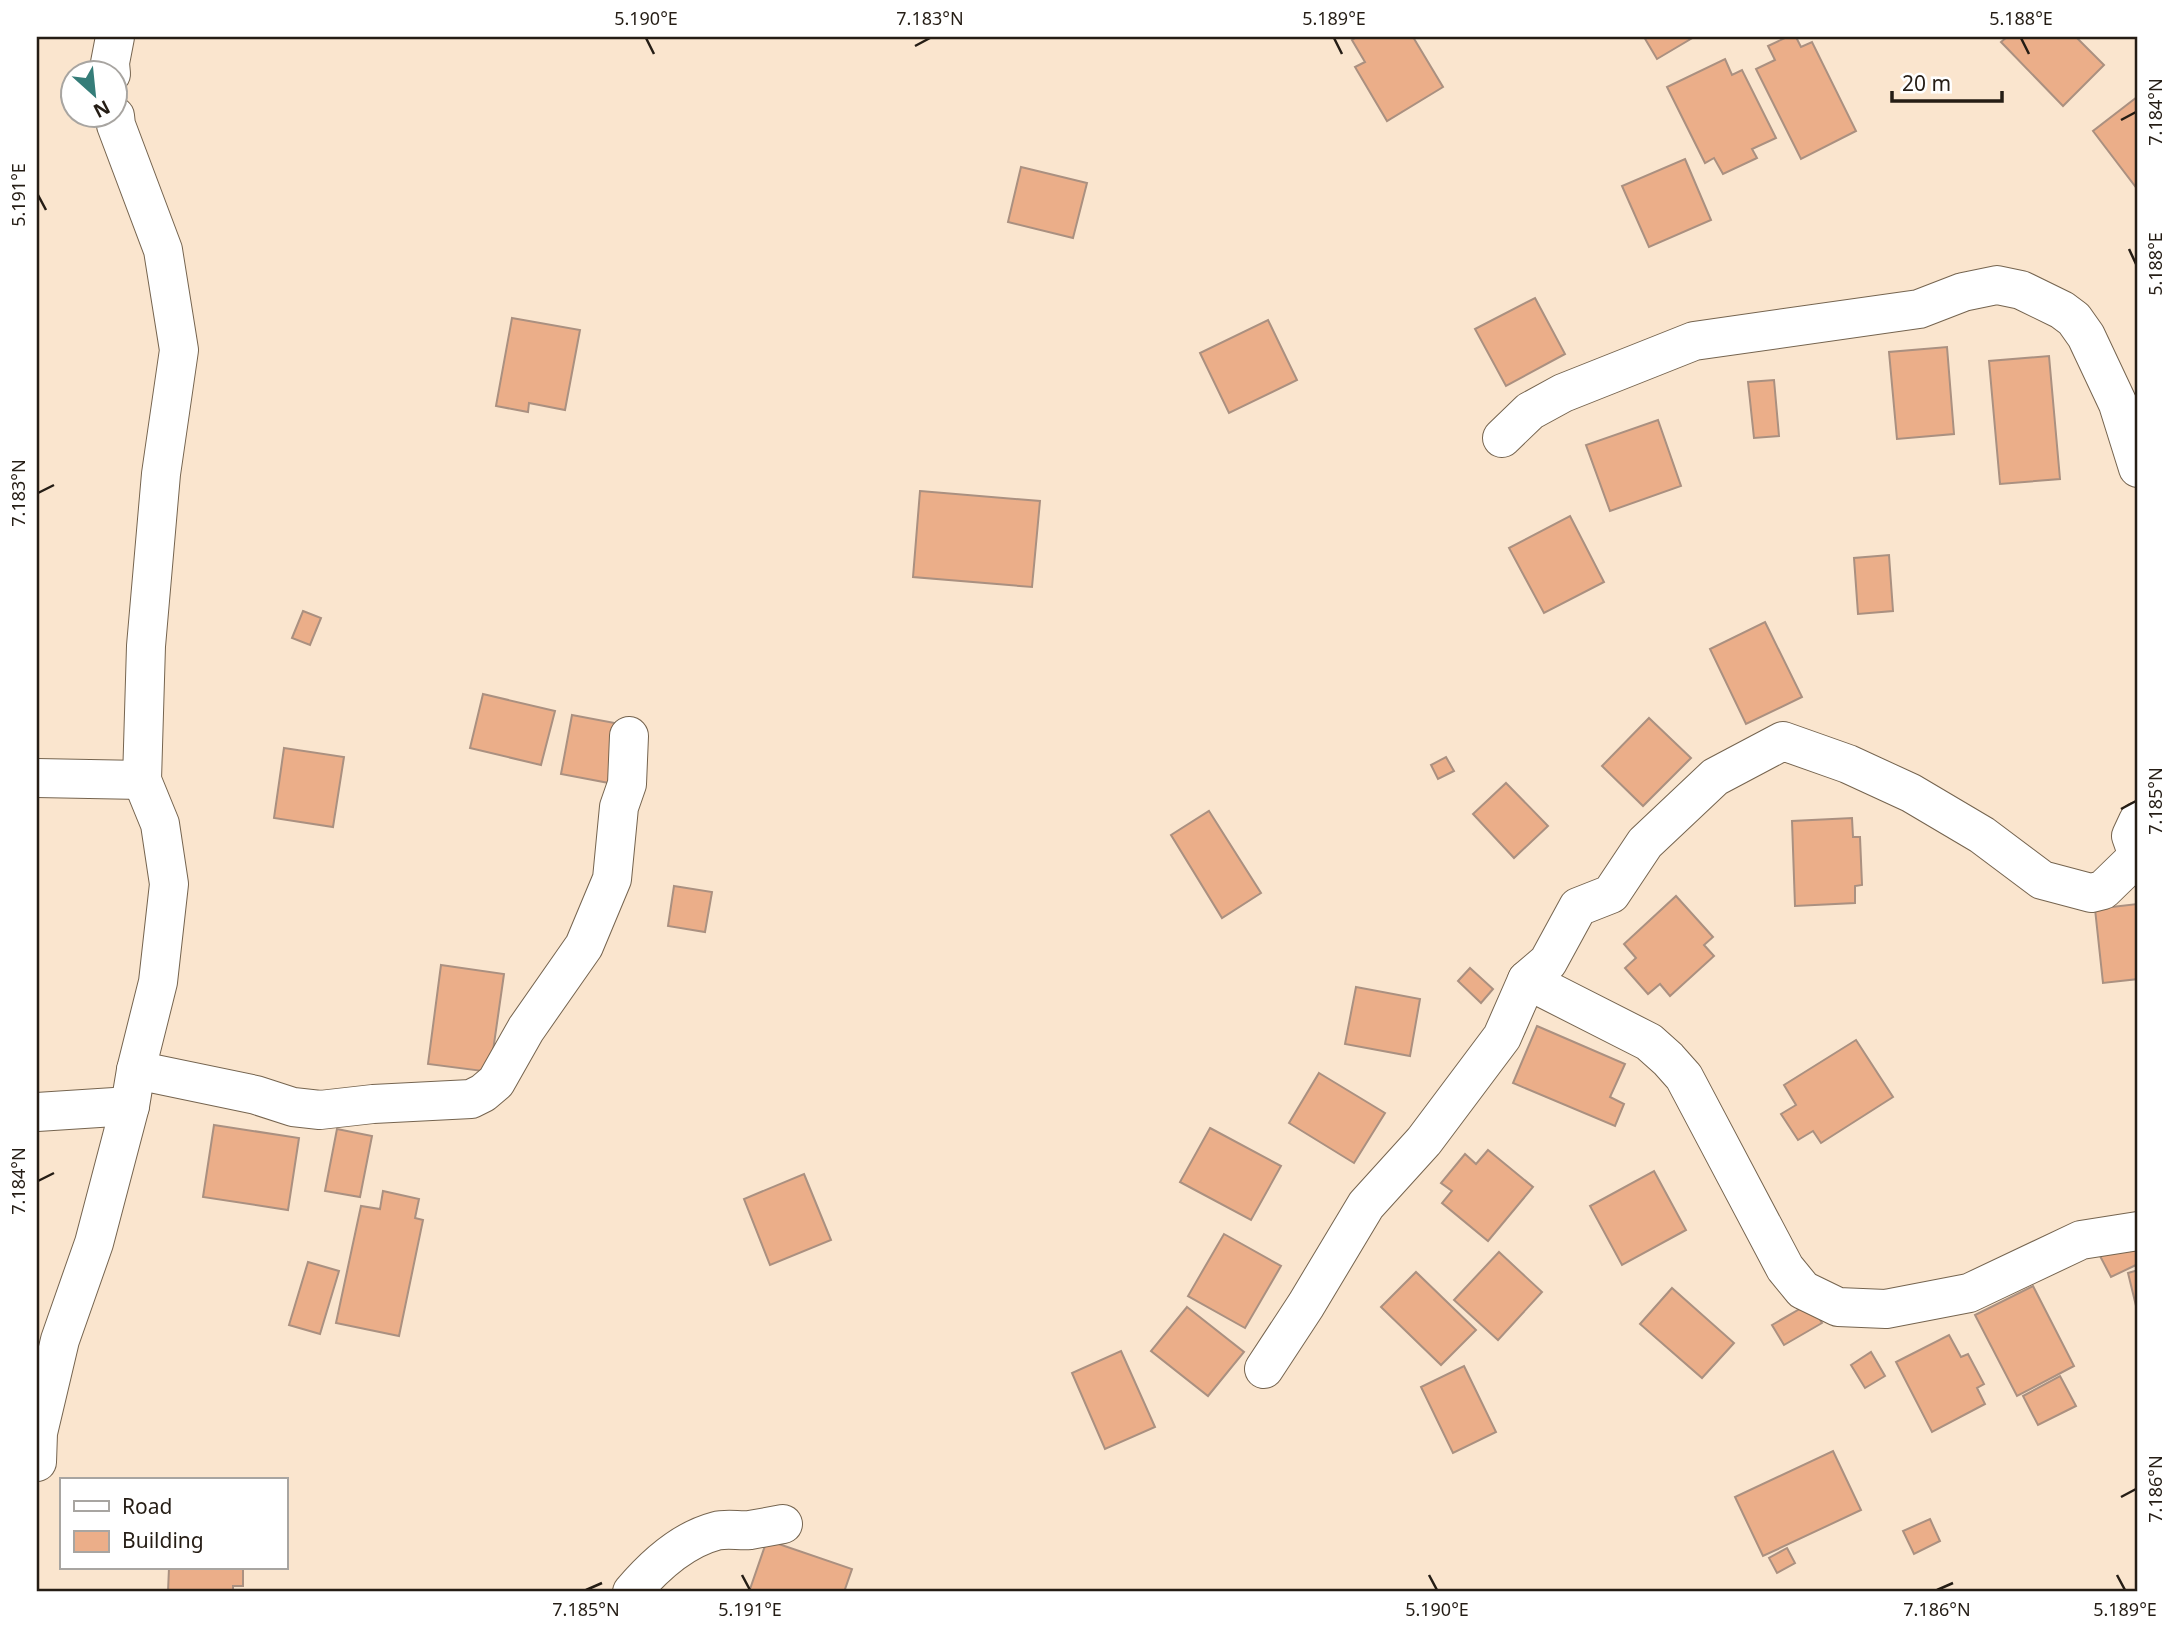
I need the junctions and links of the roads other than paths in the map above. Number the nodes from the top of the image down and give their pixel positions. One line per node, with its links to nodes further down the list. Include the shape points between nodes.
1 (115, 37): 2 (street)
2 (111, 60)
3 (118, 130): 8 (street, via 163,250 179,350 161,474 146,646)
4 (1502, 438): 5 (street, via 1531,411 1563,393 1694,341 1919,309 1997,285 2021,290 2074,319 2118,404)
5 (2138, 468)
6 (629, 736): 11 (street, via 627,784 619,807 612,879 584,946 526,1029 496,1082 483,1093 471,1099 320,1110 256,1095)
7 (37, 778): 8 (street)
8 (142, 780): 11 (street, via 160,824 169,884 158,982)
9 (2136, 829): 10 (street, via 2138,856 2103,890 2091,893 2042,880 1982,835 1911,793 1849,764 1783,741 1715,777 1645,843 1611,894 1578,907 1548,962)
10 (1527, 980): 13 (street, via 1649,1042 1668,1059 1684,1077 1785,1268 1802,1290 1838,1307 1886,1309 1969,1293 2081,1240); 14 (street, via 1502,1037 1424,1141 1366,1205)
11 (133, 1088): 12 (street); 15 (street, via 94,1242 60,1340 38,1433)
12 (37, 1112)
13 (2138, 1231)
14 (1264, 1369)
15 (37, 1462)
16 (783, 1524): 17 (street, via 717,1531 697,1539 670,1554)
17 (632, 1592)

